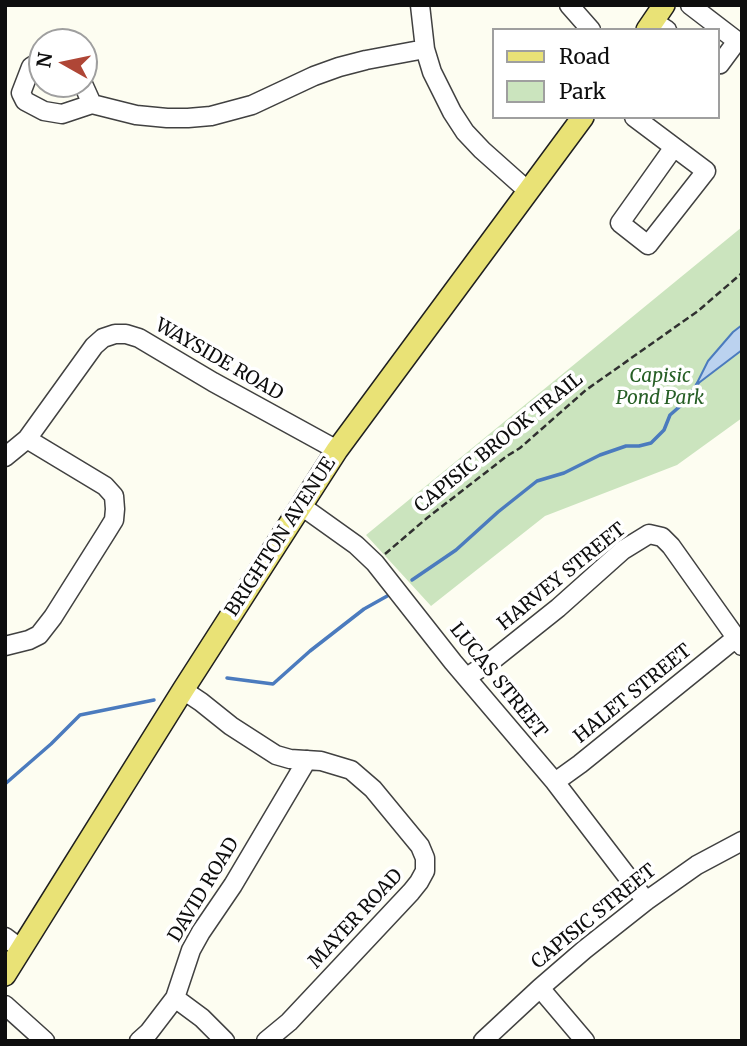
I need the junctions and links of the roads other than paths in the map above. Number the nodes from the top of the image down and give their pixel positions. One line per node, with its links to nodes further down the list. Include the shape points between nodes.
1 (419, 5): 5 (street)
2 (569, 5): 4 (street)
3 (690, 5): 6 (street, via 737,41)
4 (589, 28)
5 (425, 49): 9 (street, via 339,67 252,105 211,116 136,115); 13 (street, via 442,94 465,132)
6 (719, 64)
7 (28, 74): 9 (street, via 21,93 25,101 44,111 62,114)
8 (89, 98): 9 (street)
9 (92, 104)
10 (582, 119): 13 (main road, BRIGHTON AVENUE)
11 (637, 119): 12 (street)
12 (674, 147): 12 (street, via 706,171 648,245 620,223)
13 (528, 191): 15 (main road, BRIGHTON AVENUE)
14 (27, 439): 15 (street, WAYSIDE ROAD, via 94,346 103,338 126,334); 16 (street, WAYSIDE ROAD); 19 (street, via 104,486 114,496 114,520 39,635)
15 (337, 450): 17 (main road, BRIGHTON AVENUE)
16 (5, 457)
17 (300, 505): 20 (street, LUCAS STREET, via 376,563); 21 (main road, BRIGHTON AVENUE)
18 (739, 642): 20 (street, HARVEY STREET, via 671,546 662,537 649,534); 23 (street, HALET STREET)
19 (5, 646)
20 (467, 677): 23 (street, LUCAS STREET)
21 (183, 690): 22 (street, MAYER ROAD, via 276,755); 26 (main road, BRIGHTON AVENUE)
22 (307, 760): 29 (street, DAVID ROAD, via 191,950); 34 (street, MAYER ROAD, via 351,770 373,789 420,846 425,871 411,892)
23 (555, 782): 25 (street, LUCAS STREET)
24 (742, 841): 25 (street, CAPISIC STREET)
25 (646, 901): 28 (street, CAPISIC STREET)
26 (13, 943): 27 (main road, BRIGHTON AVENUE)
27 (5, 975)
28 (540, 988): 35 (street, CAPISIC STREET); 36 (street)
29 (175, 998): 32 (street, DAVID ROAD); 33 (street)
30 (5, 1005): 31 (street)
31 (45, 1041)
32 (139, 1041)
33 (225, 1041)
34 (266, 1041)
35 (483, 1041)
36 (585, 1041)

